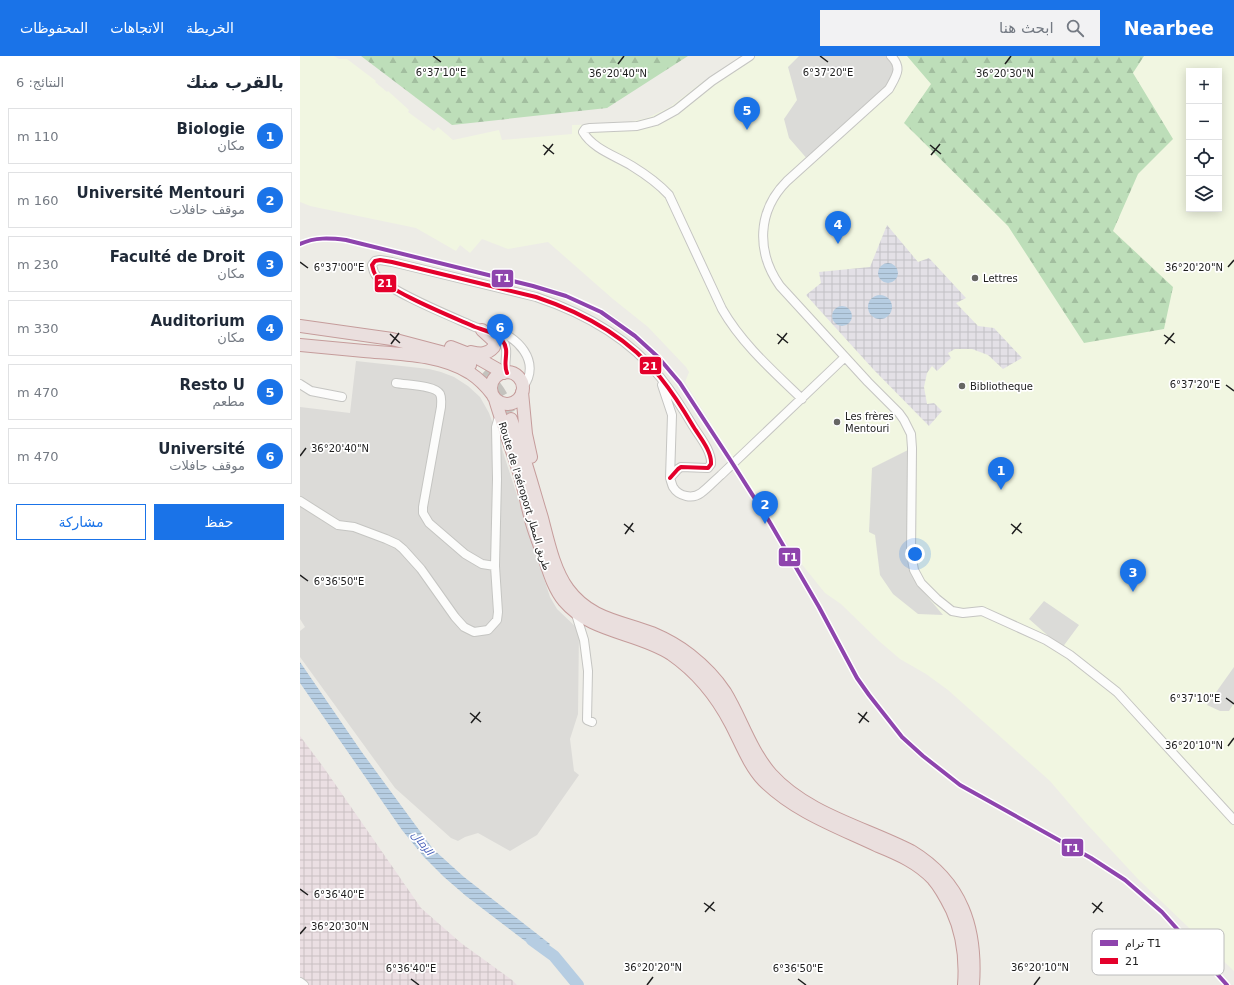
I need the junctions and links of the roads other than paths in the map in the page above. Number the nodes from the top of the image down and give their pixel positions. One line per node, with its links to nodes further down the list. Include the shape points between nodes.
1 (750, 56): 17 (street, via 712,81 676,110 656,121 637,126 590,128 583,132 593,144 649,177 669,195 730,323 742,339)
2 (891, 56): 8 (street, via 898,68 889,89 780,187 771,202 764,225 765,254 776,280)
3 (300, 326): 5 (highway)
4 (482, 330): 7 (highway, via 494,341 494,347 488,353 478,354); 10 (street, via 500,338 504,343 507,354); 11 (street, via 388,285 374,274 372,265 380,260 392,262 558,305 596,322 618,337); 14 (street, via 498,331 510,336 521,346 527,356 529,370 528,379)
5 (392, 339): 7 (highway, via 408,338); 9 (highway, via 445,353)
6 (300, 345): 15 (highway, Route de l'aéroport طريق المطار, via 408,355 441,361 470,373)
7 (455, 348): 10 (highway)
8 (845, 357): 17 (street); 25 (street, via 899,413 911,434 911,554 917,576 926,589 952,611 982,611 1046,640 1070,655 1116,692)
9 (483, 372)
10 (505, 373): 14 (highway, via 512,373 519,379); 15 (highway, via 499,375 492,383)
11 (660, 377): 19 (street, via 672,415); 19 (street, via 712,459 708,468 681,467)
12 (396, 383): 21 (street, via 433,388 442,399 423,507 425,518 465,554 482,564)
13 (300, 384): 16 (street, via 311,391)
14 (522, 390): 15 (highway, via 513,403 503,404); 22 (highway, via 528,446 556,547)
15 (494, 396): 18 (highway, Route de l'aéroport طريق المطار)
16 (342, 397)
17 (802, 399): 19 (street, via 700,494 687,497 680,494 672,486)
18 (506, 418): 21 (street, via 498,420 496,427); 22 (highway, Route de l'aéroport طريق المطار); 23 (highway, Route de l'aéroport طريق المطار, via 532,523 548,570 559,594)
19 (670, 478)
20 (300, 501): 21 (street, via 338,526 354,527 393,542 403,549 421,569 455,618 469,630 488,630 497,620)
21 (495, 566)
22 (560, 574): 29 (highway, Route de l'aéroport طريق المطار, via 579,603 588,609 607,619 662,637 704,666 725,692 763,762 779,782 824,812 921,857 939,872 955,893 968,922 973,953)
23 (575, 612): 24 (street, via 584,640 588,671 587,720); 28 (highway, Route de l'aéroport طريق المطار, via 598,625 655,645 671,654 696,675 720,705 756,770 785,800 827,823 906,859 933,879 947,900 962,937)
24 (592, 722)
25 (1234, 820)
26 (300, 982): 27 (street)
27 (304, 985)
28 (964, 985)
29 (973, 985)

